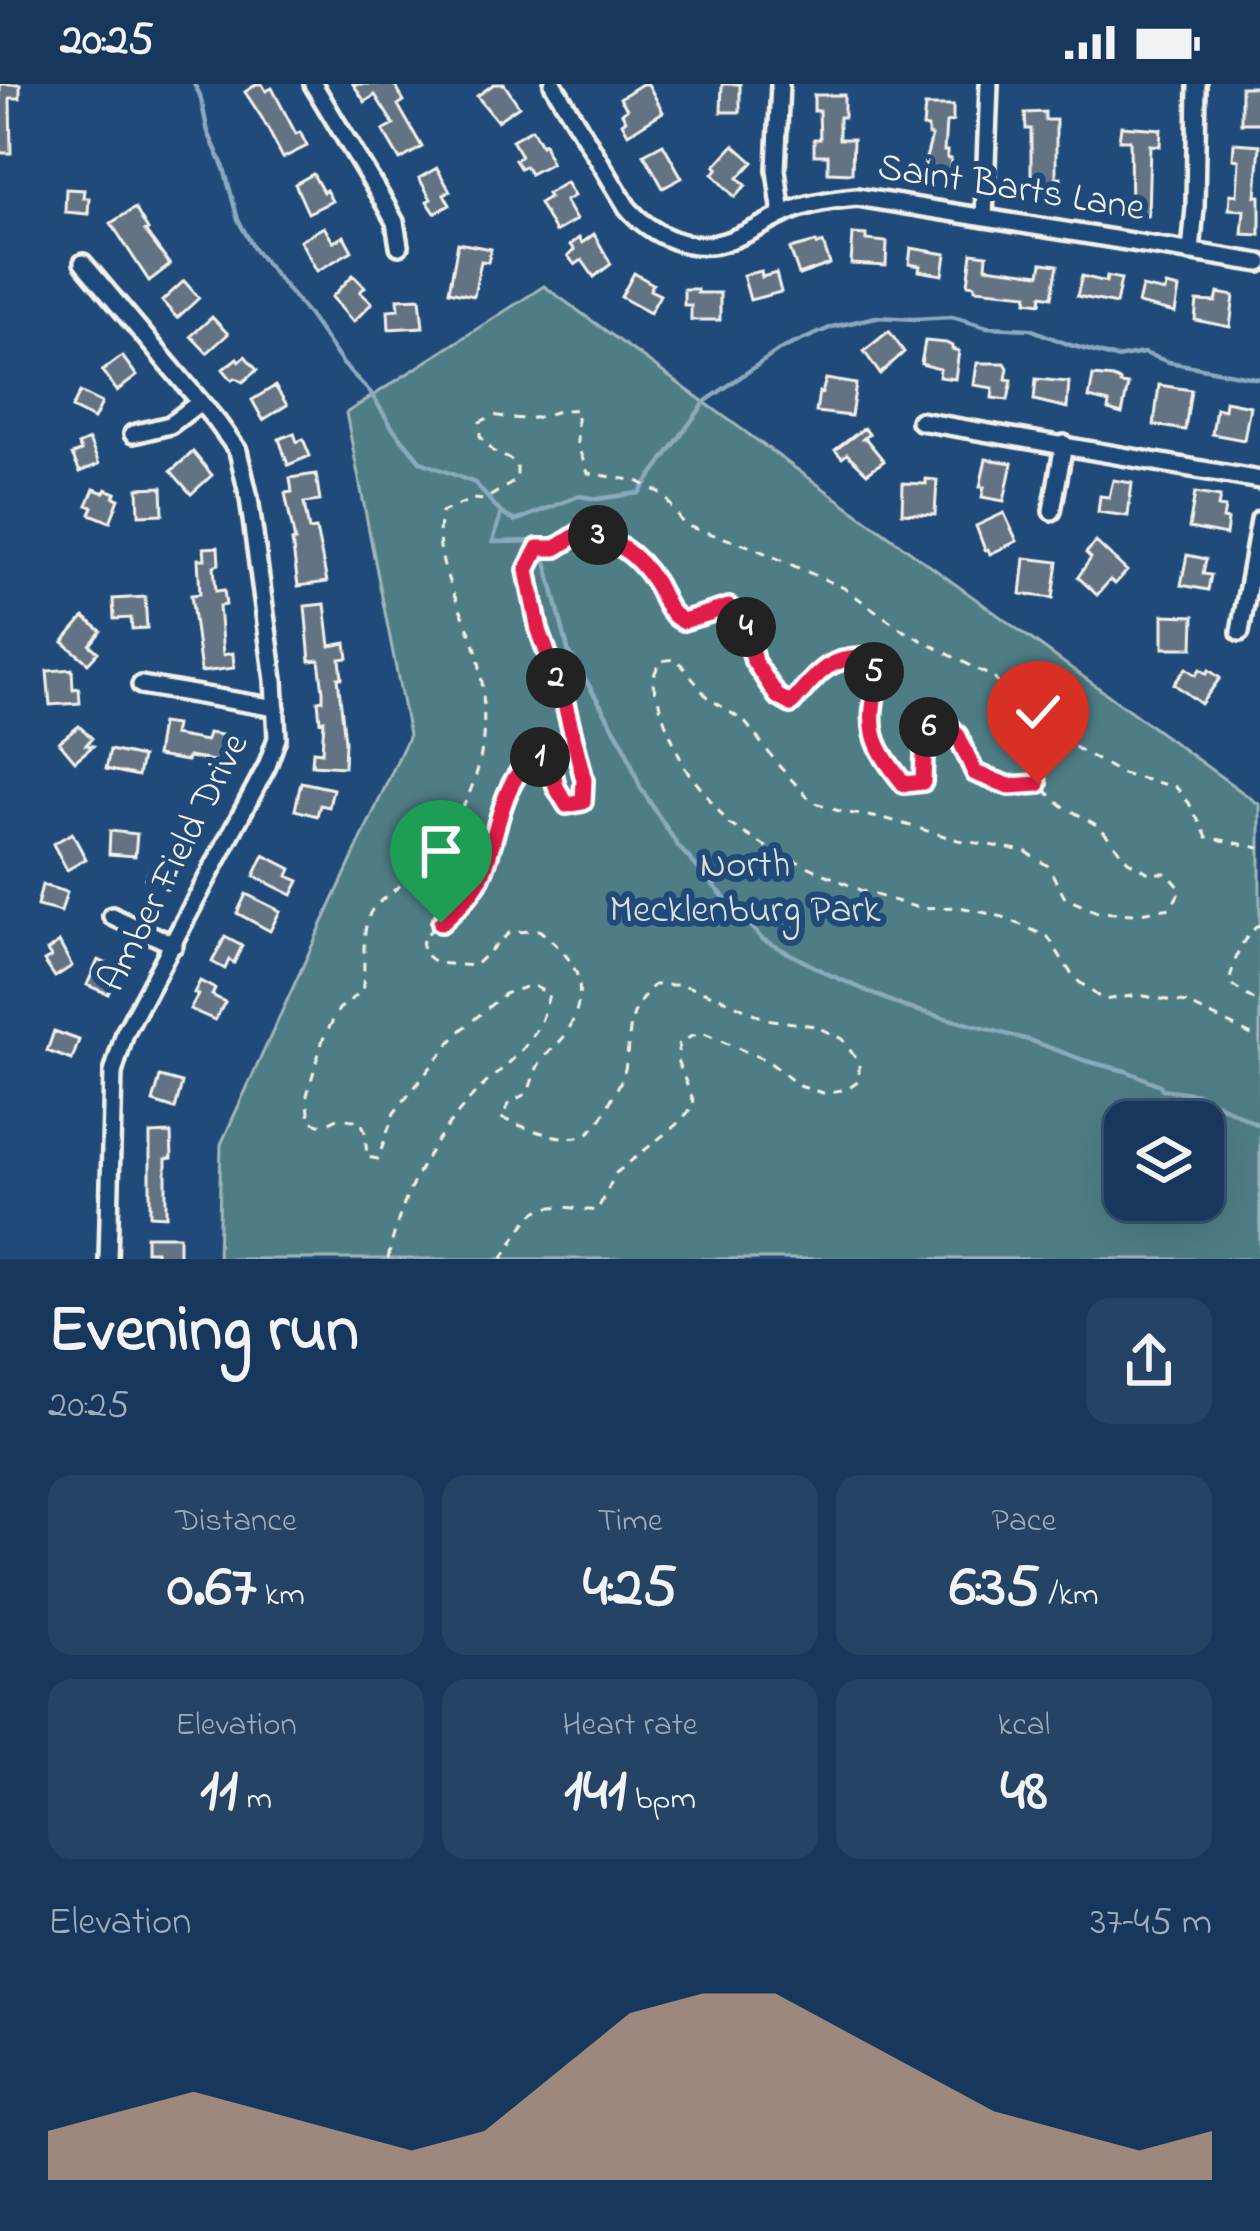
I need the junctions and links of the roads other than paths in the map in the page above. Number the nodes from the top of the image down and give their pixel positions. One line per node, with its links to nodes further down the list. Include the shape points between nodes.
1 (313, 84): 8 (street, via 385,204)
2 (553, 84): 6 (street, Saint Barts Lane, via 627,208 656,234 715,244)
3 (780, 84): 6 (street)
4 (989, 84): 7 (street)
5 (1197, 84): 9 (street)
6 (782, 215): 7 (street, Saint Barts Lane, via 856,197)
7 (984, 218): 9 (street, Saint Barts Lane)
8 (399, 246)
9 (1190, 252): 11 (street, Saint Barts Lane)
10 (83, 263): 12 (street, Amber Field Drive)
11 (1260, 263)
12 (200, 402): 14 (street, via 170,425); 21 (street, Amber Field Drive, via 244,469)
13 (920, 422): 15 (street)
14 (133, 434)
15 (1064, 444): 16 (street); 17 (street)
16 (1260, 480)
17 (1052, 512)
18 (1260, 520): 19 (street)
19 (1240, 632)
20 (141, 685): 21 (street)
21 (276, 708): 23 (street, Amber Field Drive, via 274,749)
22 (112, 916): 23 (street)
23 (174, 945): 24 (street, Amber Field Drive, via 116,1058)
24 (108, 1259)

